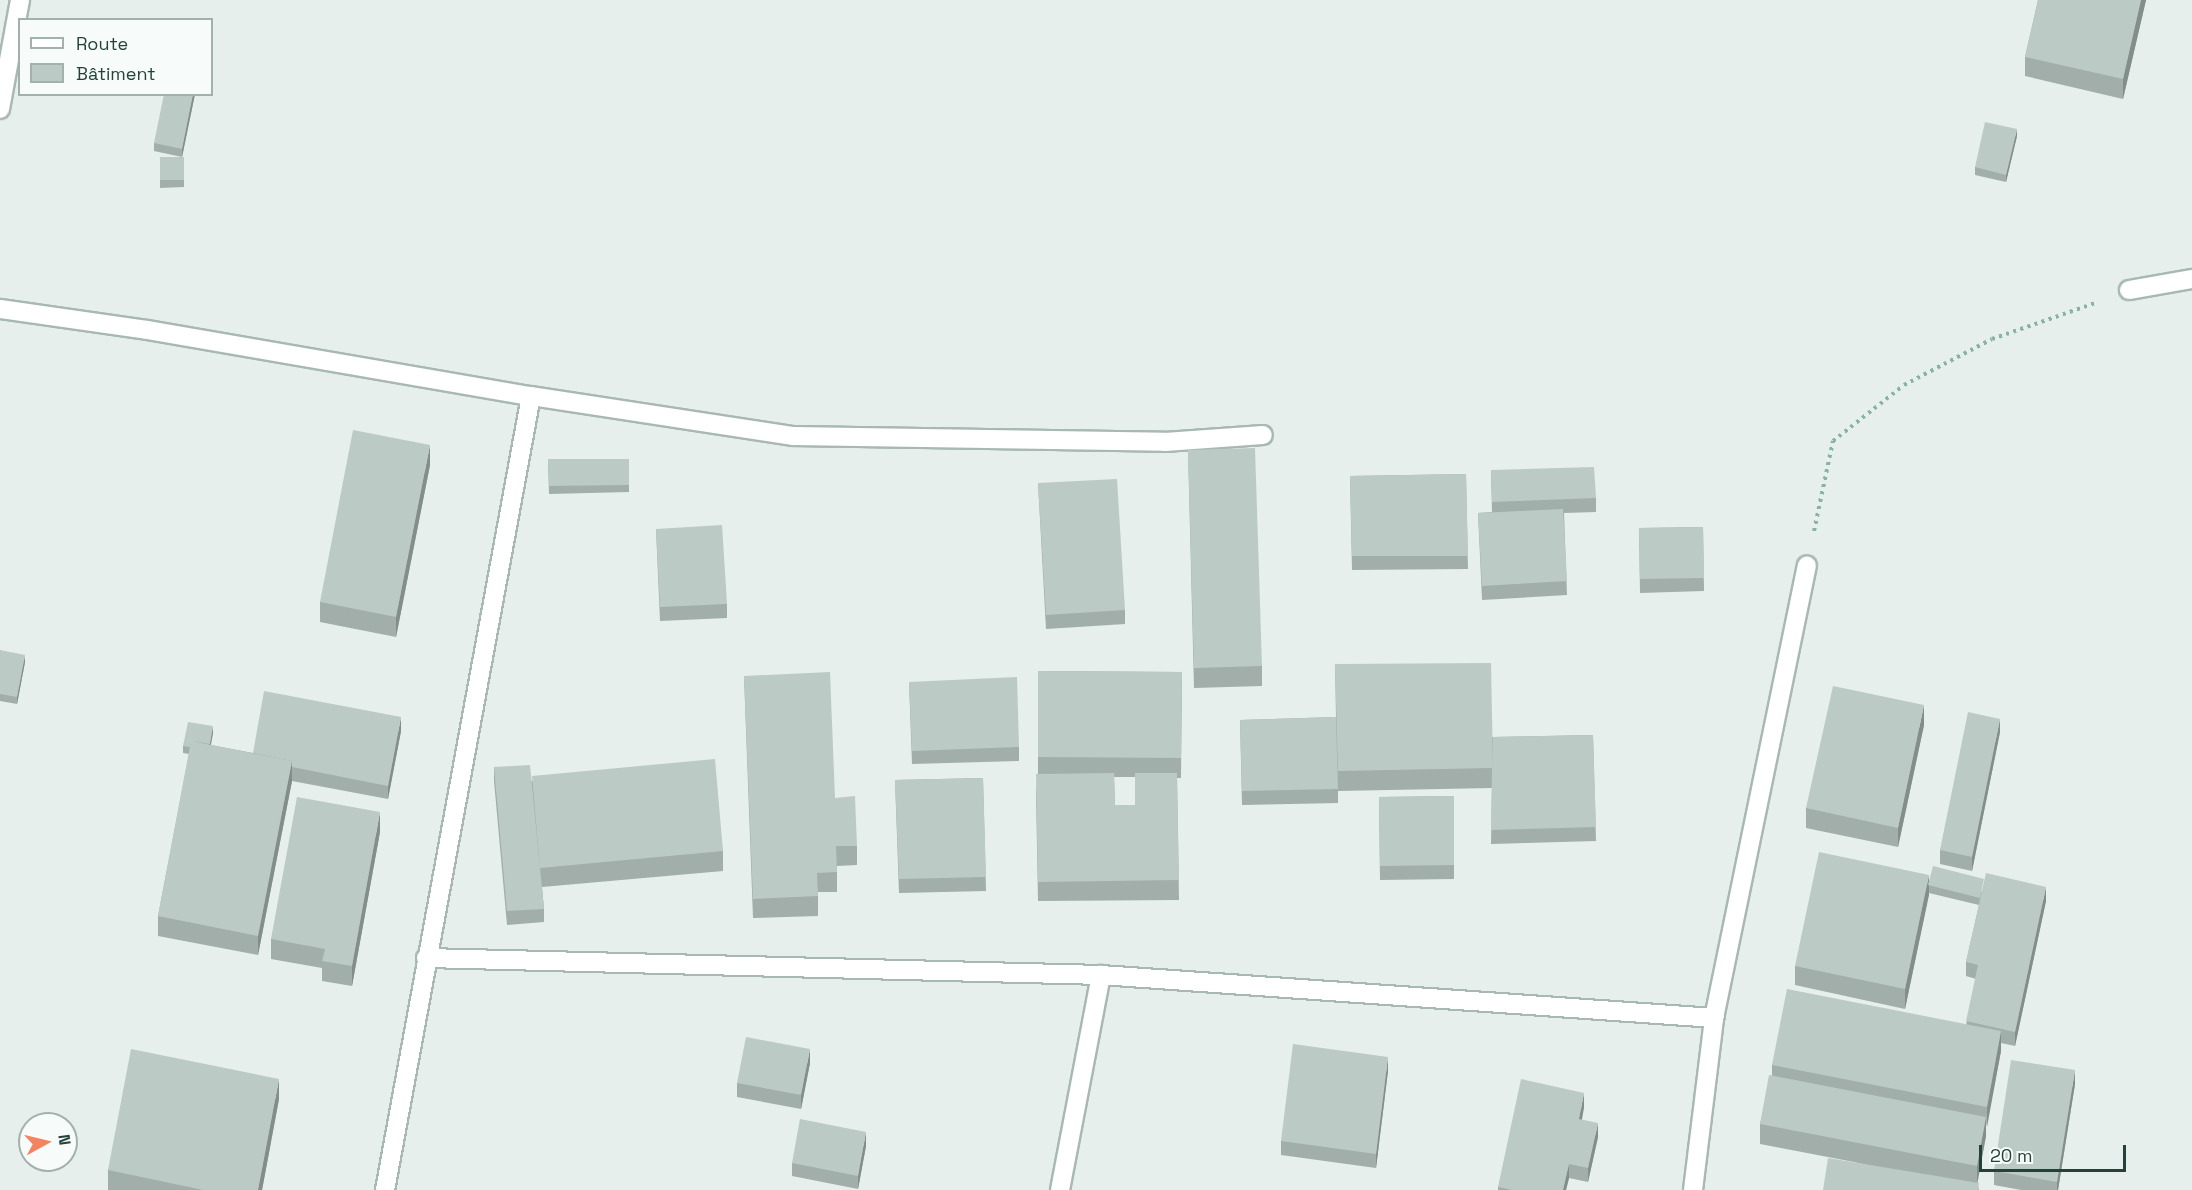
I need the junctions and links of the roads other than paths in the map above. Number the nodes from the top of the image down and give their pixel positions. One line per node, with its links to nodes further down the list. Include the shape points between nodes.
1 (20, 0): 2 (street)
2 (0, 109)
3 (2192, 279): 4 (street)
4 (2129, 290)
5 (0, 309): 6 (street, via 147,330)
6 (531, 396): 7 (street, via 793,436 1165,442); 9 (street)
7 (1263, 435)
8 (1806, 566): 11 (street)
9 (426, 958): 10 (street); 12 (street)
10 (1101, 975): 11 (street); 13 (street)
11 (1714, 1018): 14 (street)
12 (385, 1190)
13 (1060, 1190)
14 (1693, 1190)

